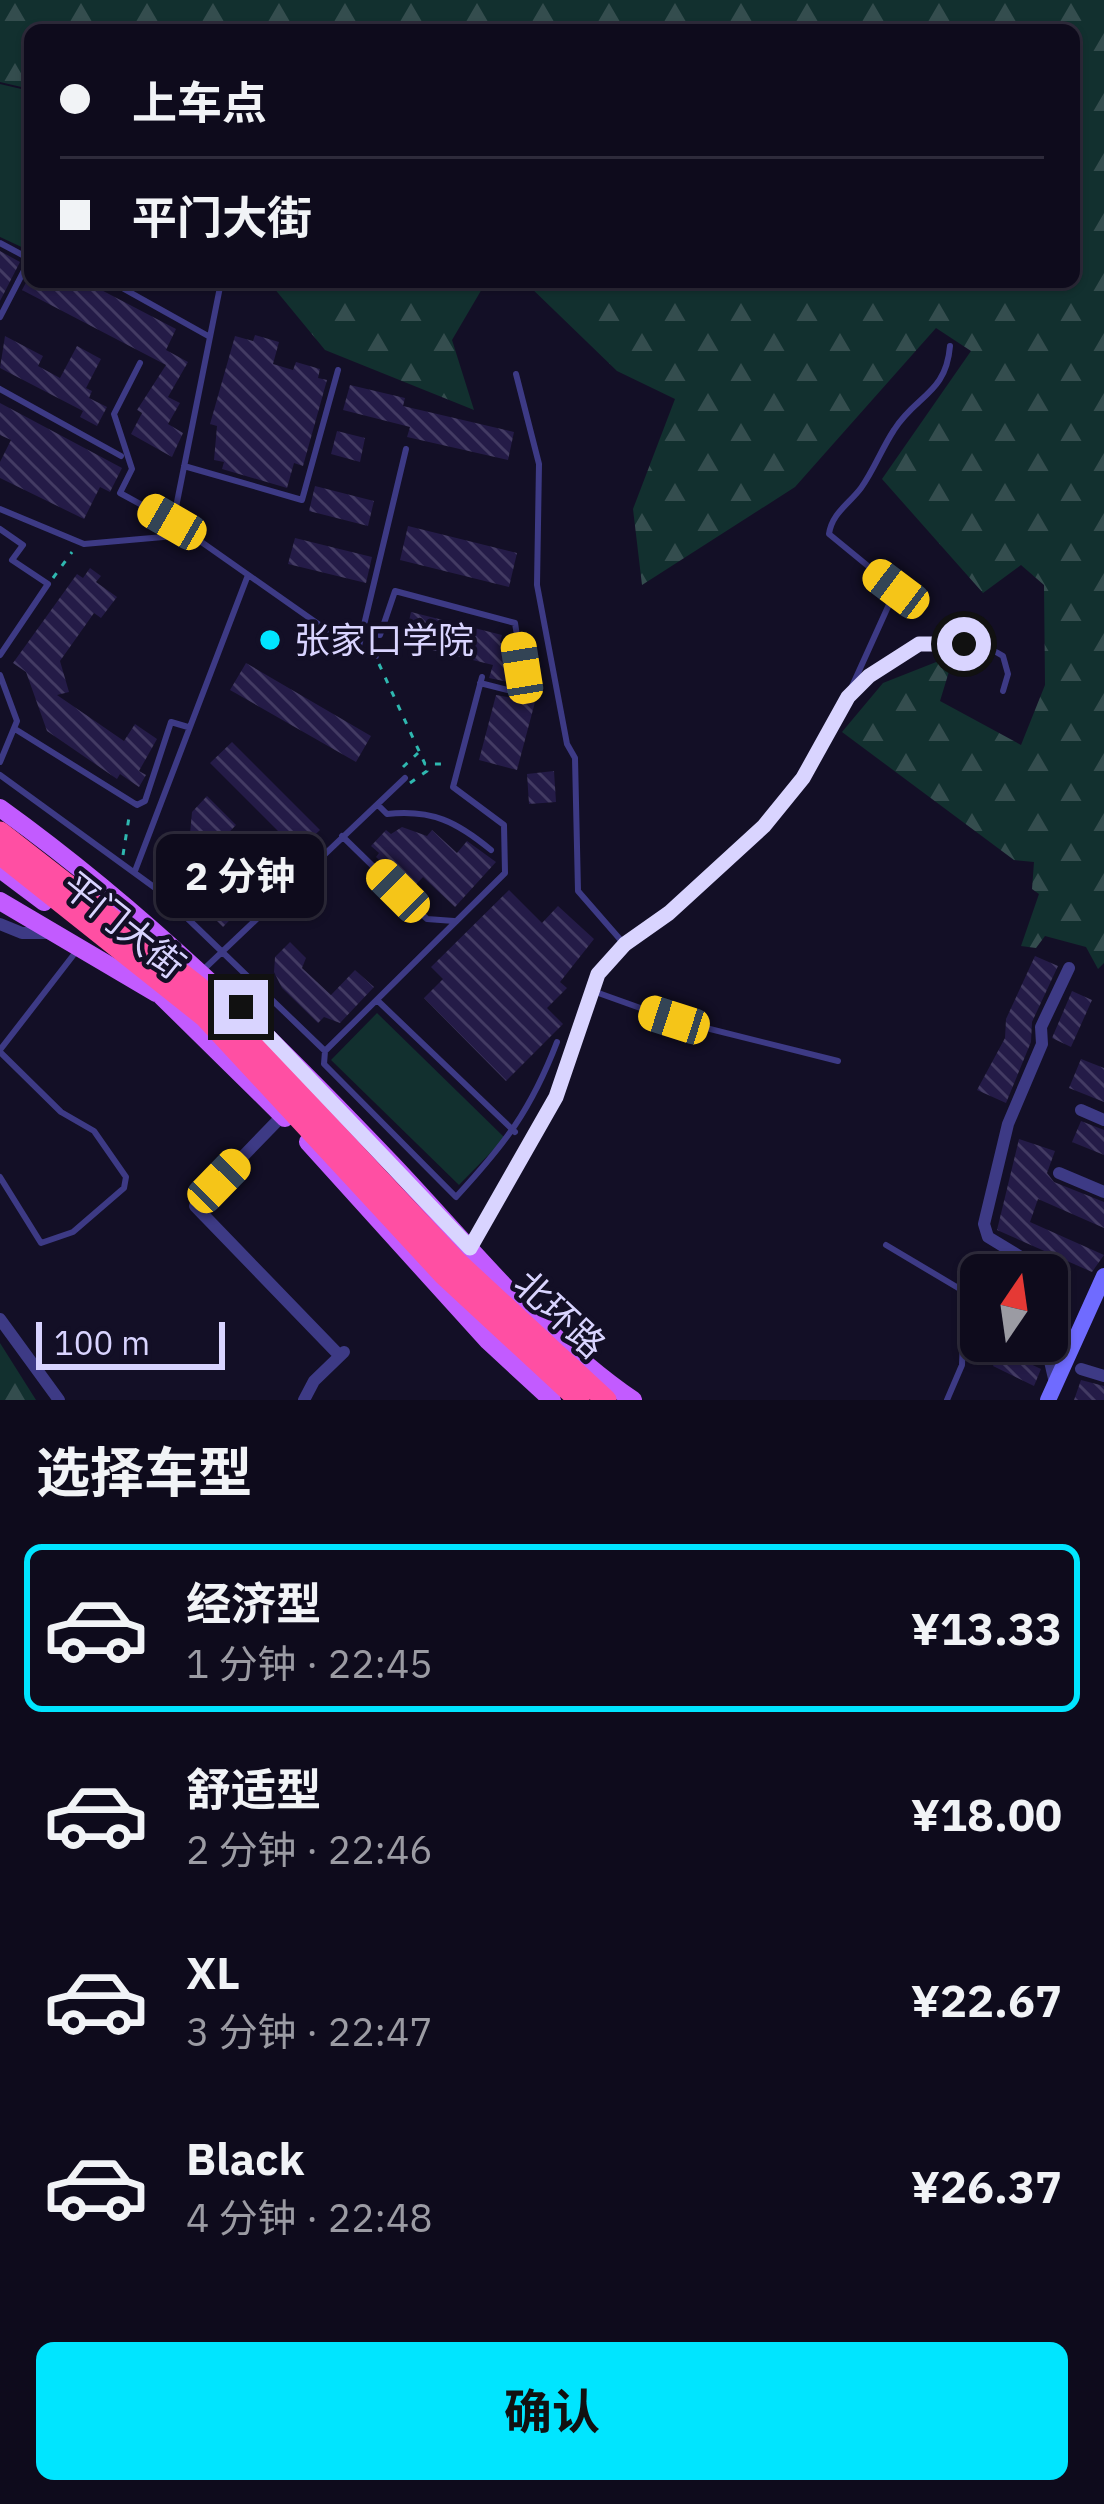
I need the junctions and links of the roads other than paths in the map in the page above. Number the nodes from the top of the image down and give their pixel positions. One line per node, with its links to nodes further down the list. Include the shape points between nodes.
1 (24, 271): 4 (lane)
2 (220, 288): 5 (lane)
3 (124, 289): 5 (lane)
4 (0, 317)
5 (210, 337): 13 (lane)
6 (950, 346): 25 (lane, via 940,382 909,409 862,487 831,520 829,534 839,546 896,589)
7 (140, 363): 12 (lane, via 114,414)
8 (338, 370): 13 (lane, via 302,500)
9 (517, 374): 43 (lane, via 538,464 537,585 575,758 578,891)
10 (0, 389): 12 (lane)
11 (406, 449): 19 (lane)
12 (124, 458): 15 (lane, via 132,469 121,493)
13 (184, 466): 15 (lane)
14 (0, 509): 17 (lane, via 79,542)
15 (172, 522): 17 (lane)
16 (0, 529): 21 (lane, via 23,545 12,560 48,584)
17 (187, 535): 18 (lane)
18 (248, 575): 20 (lane); 26 (lane)
19 (363, 631): 20 (lane); 40 (lane, via 385,630 394,591 515,623 522,668 515,692 481,680 453,787 504,825 505,873)
20 (358, 652): 22 (lane)
21 (0, 655)
22 (376, 656)
23 (0, 675): 27 (lane, via 16,706)
24 (1003, 691): 25 (lane, via 1004,656 988,646 919,644)
25 (848, 697): 43 (lane, via 803,778 764,826)
26 (188, 728): 27 (lane, via 171,722 145,801 131,804); 38 (lane)
27 (15, 729): 28 (lane)
28 (0, 762)
29 (0, 775): 38 (lane)
30 (405, 778): 31 (lane)
31 (377, 804): 34 (lane); 35 (lane, via 387,814 422,812 456,822)
32 (0, 808): 46 (main road, 平门大街)
33 (0, 832): 77 (highway, 北环路, bridge, via 199,987 457,1262)
34 (342, 836): 40 (lane, via 427,919); 45 (lane)
35 (491, 850)
36 (0, 854): 76 (highway, 北环路, bridge, via 205,1017 444,1275)
37 (0, 869): 49 (main road, 平门大街)
38 (135, 871): 45 (lane)
39 (0, 901): 42 (main road)
40 (456, 921): 50 (lane)
41 (0, 924): 42 (street)
42 (48, 933): 44 (main road)
43 (625, 944): 48 (lane)
44 (77, 950): 49 (main road); 52 (lane)
45 (220, 950): 46 (lane); 53 (lane)
46 (200, 967): 49 (main road); 62 (main road, 平门大街)
47 (1069, 968): 66 (street, via 1008,1124 983,1224 988,1237)
48 (590, 990): 54 (lane); 64 (lane, via 556,1097)
49 (166, 999): 56 (main road, 平门大街)
50 (377, 1000): 53 (lane); 58 (lane)
51 (557, 1042): 58 (lane)
52 (0, 1051): 60 (lane, via 62,1112 94,1131 126,1177 124,1188 73,1232 41,1243)
53 (325, 1051): 58 (lane, via 324,1064 456,1197)
54 (838, 1061)
55 (1081, 1110): 57 (street)
56 (283, 1115): 65 (main road, 平门大街); 74 (street, via 195,1206 342,1354)
57 (1104, 1120)
58 (515, 1132)
59 (1059, 1173): 61 (street)
60 (0, 1177)
61 (1104, 1192)
62 (442, 1217): 64 (main road, 平门大街); 65 (main road)
63 (886, 1245): 79 (lane, via 965,1292 962,1365)
64 (470, 1248): 78 (main road, 平门大街, via 561,1342)
65 (405, 1251): 75 (main road, 平门大街)
66 (1016, 1254)
67 (1102, 1289): 72 (street)
68 (0, 1319): 73 (street)
69 (1049, 1362): 72 (street)
70 (1082, 1369): 71 (street)
71 (1104, 1376)
72 (1052, 1392)
73 (59, 1400)
74 (304, 1400)
75 (552, 1400)
76 (579, 1400)
77 (606, 1400)
78 (633, 1400)
79 (947, 1400)

